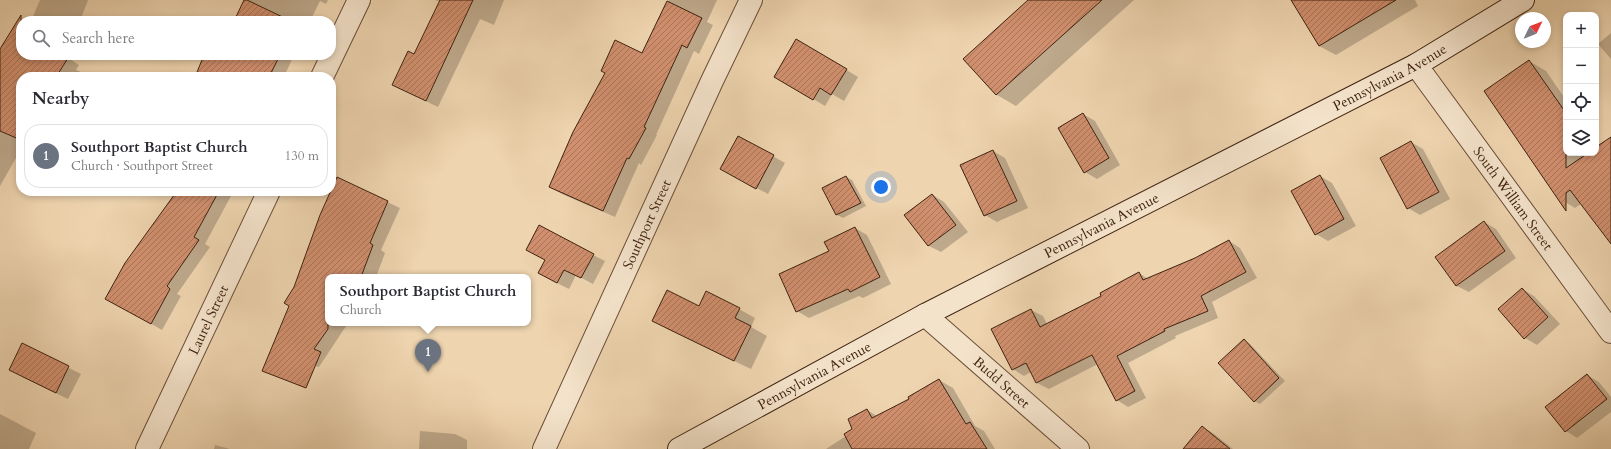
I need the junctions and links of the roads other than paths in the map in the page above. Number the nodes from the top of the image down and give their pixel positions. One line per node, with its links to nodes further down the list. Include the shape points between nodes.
1 (359, 0): 4 (street)
2 (751, 0): 12 (street, Southport Street)
3 (1513, 2): 6 (street, Pennsylvania Avenue)
4 (336, 48)
5 (330, 60): 7 (street)
6 (1416, 65): 9 (street, Pennsylvania Avenue); 10 (street, South William Street)
7 (324, 72)
8 (267, 196): 11 (street, Laurel Street)
9 (924, 315): 13 (street, Pennsylvania Avenue); 14 (street, Budd Street)
10 (1611, 332)
11 (147, 449)
12 (544, 449)
13 (679, 449)
14 (1078, 449)

